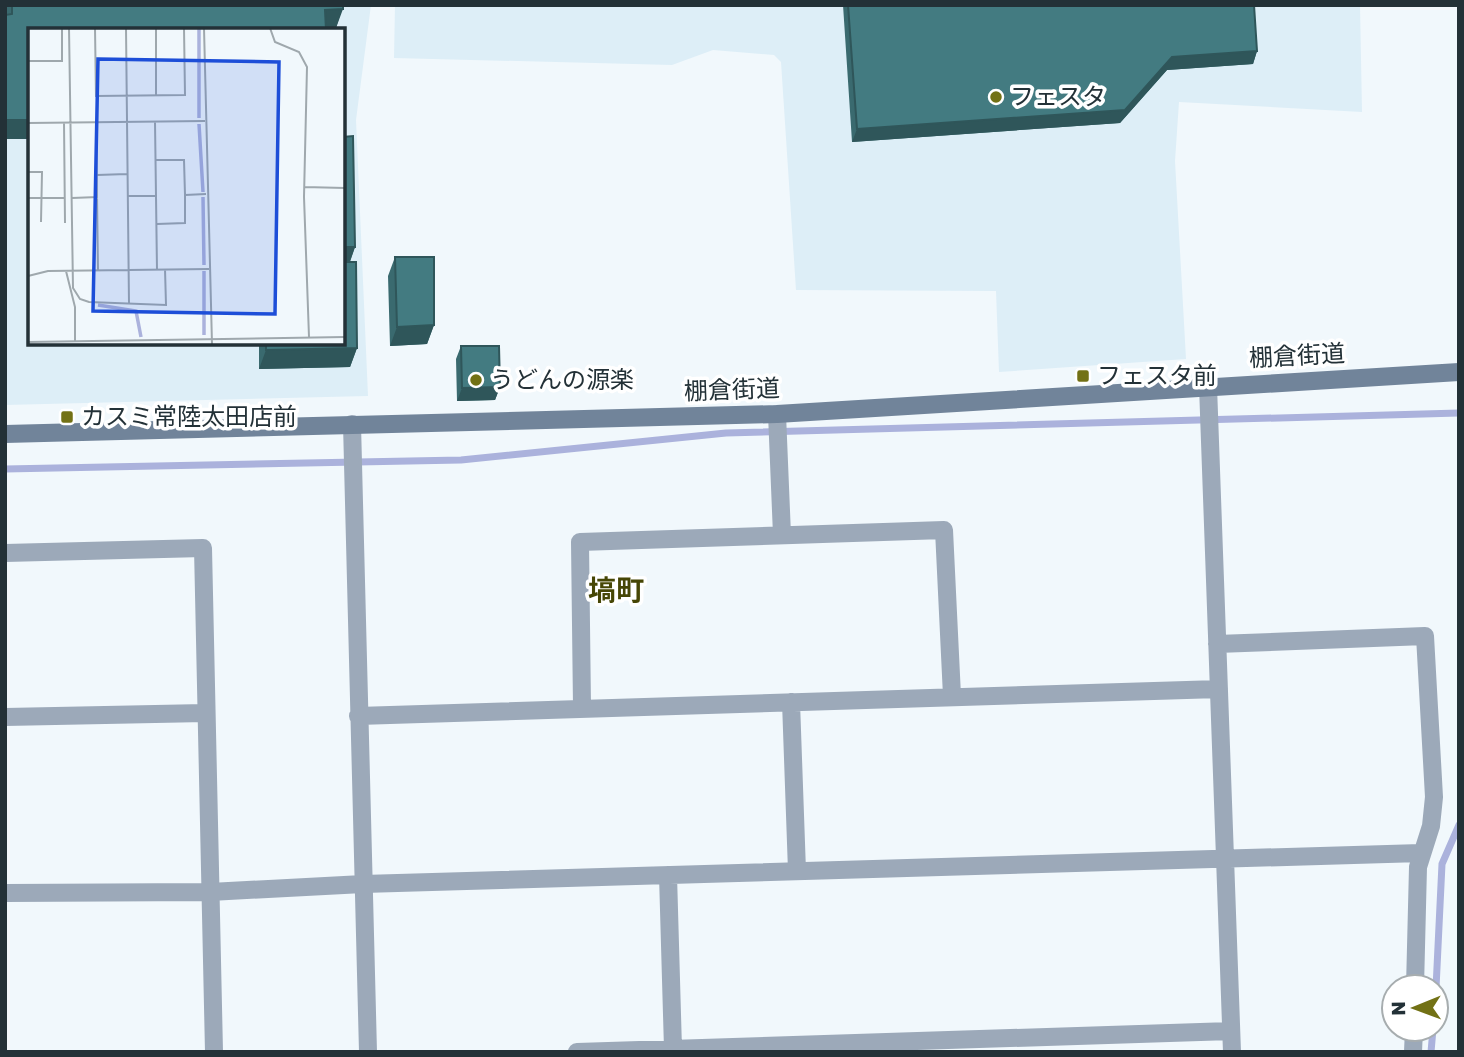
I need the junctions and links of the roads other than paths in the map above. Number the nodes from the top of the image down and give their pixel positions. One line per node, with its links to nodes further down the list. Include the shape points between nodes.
1 (1459, 372): 2 (street, 棚倉街道)
2 (1208, 386): 3 (street, 棚倉街道); 8 (street)
3 (776, 414): 4 (street, 棚倉街道); 6 (street)
4 (352, 424): 5 (street, 棚倉街道); 14 (street)
5 (5, 434)
6 (782, 535): 10 (street, via 944,530); 12 (street, via 580,542)
7 (5, 553): 13 (street, via 203,548)
8 (1217, 644): 9 (street); 16 (street, via 1425,636 1434,797 1431,826)
9 (1219, 688): 10 (street); 17 (street)
10 (952, 696): 11 (street)
11 (791, 702): 12 (street); 18 (street)
12 (583, 707): 14 (street)
13 (205, 713): 15 (street); 21 (street)
14 (358, 716): 20 (street)
15 (5, 717)
16 (1421, 853): 17 (street); 23 (street)
17 (1225, 857): 18 (street); 24 (street)
18 (797, 871): 19 (street)
19 (668, 875): 20 (street); 26 (street)
20 (363, 884): 21 (street); 28 (street)
21 (210, 892): 22 (street); 27 (street)
22 (5, 893)
23 (1415, 973)
24 (1231, 1031): 25 (street); 30 (street)
25 (801, 1048): 26 (street)
26 (673, 1049): 29 (street)
27 (214, 1052)
28 (368, 1052)
29 (577, 1052)
30 (1232, 1052)

